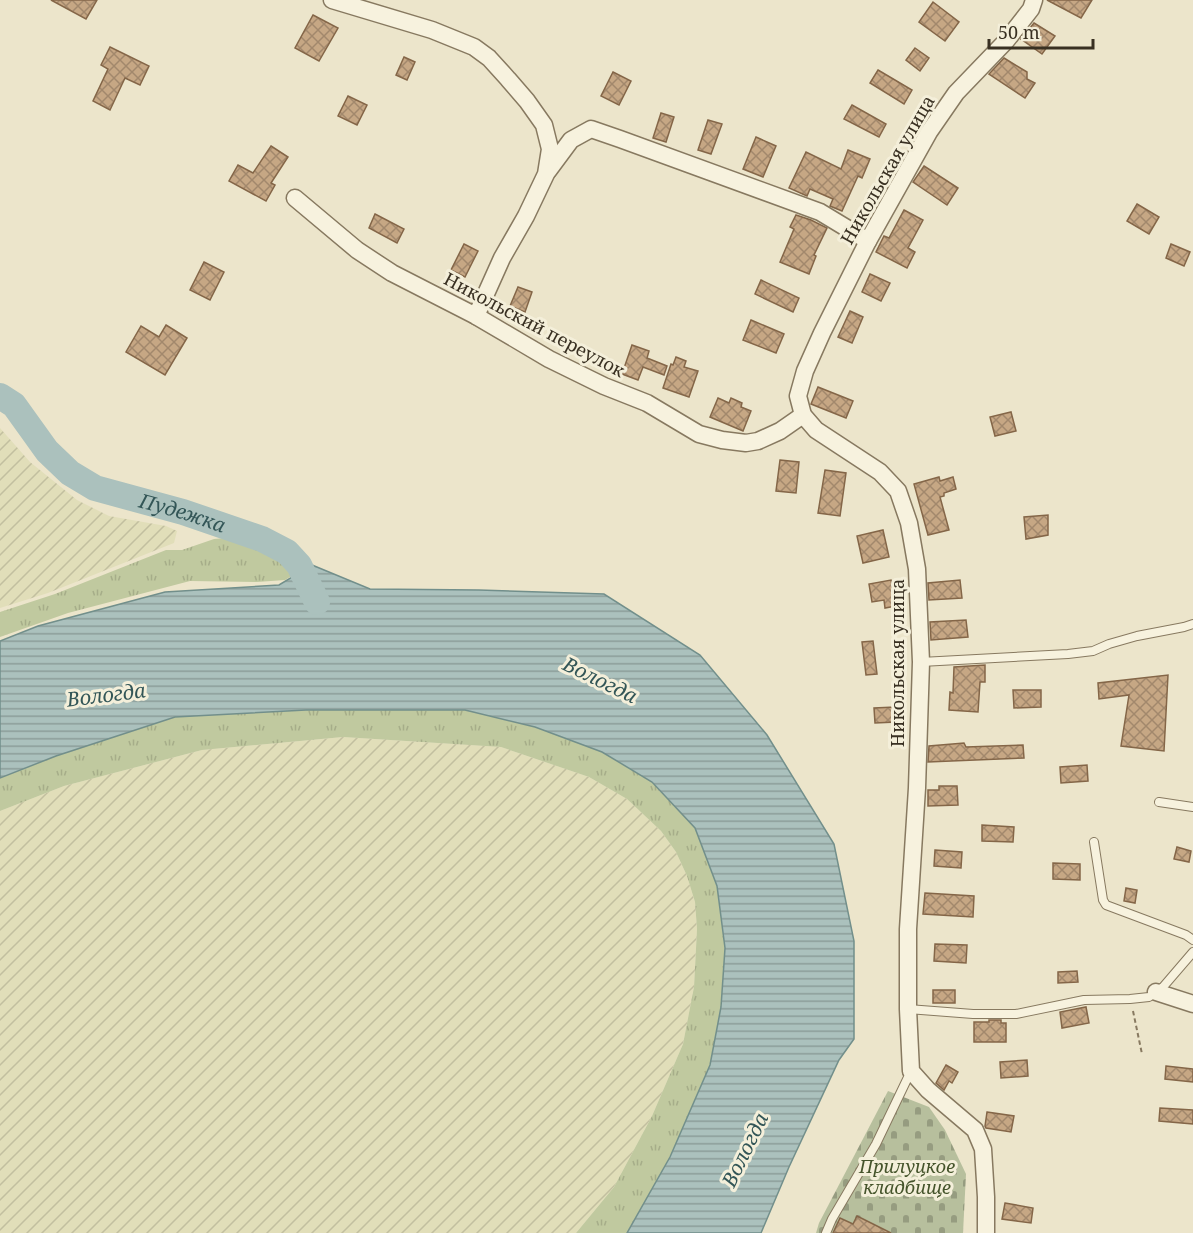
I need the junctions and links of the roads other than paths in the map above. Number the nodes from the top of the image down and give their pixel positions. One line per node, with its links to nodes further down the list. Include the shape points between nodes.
1 (332, 0): 3 (street, via 432,30 474,47 489,58 544,125 550,149)
2 (1034, 0): 5 (street, Никольская улица, via 1006,41 956,93 928,132)
3 (546, 174): 5 (street, via 571,140 591,129 820,212); 6 (street)
4 (295, 198): 6 (street, Никольский переулок, via 357,250 392,273)
5 (868, 241): 7 (street, Никольская улица, via 805,371 798,396)
6 (476, 316): 7 (street, Никольский переулок, via 549,359 647,403 699,434 746,443 758,441)
7 (803, 414): 9 (street, Никольская улица, via 816,430 880,472 898,491 909,523 917,569)
8 (1193, 624): 9 (lane, via 1137,636 1093,651)
9 (921, 662): 17 (street, Никольская улица)
10 (1160, 802): 11 (lane)
11 (1193, 807)
12 (1094, 842): 13 (lane, via 1106,905)
13 (1193, 940)
14 (1193, 952): 15 (lane)
15 (1156, 992): 16 (street); 17 (lane, via 1149,997 1084,1000 1016,1014)
16 (1193, 1004)
17 (908, 1009): 18 (street, Никольская улица)
18 (910, 1071): 19 (lane, via 876,1144); 20 (street, via 975,1130 983,1149)
19 (826, 1233)
20 (986, 1233)

